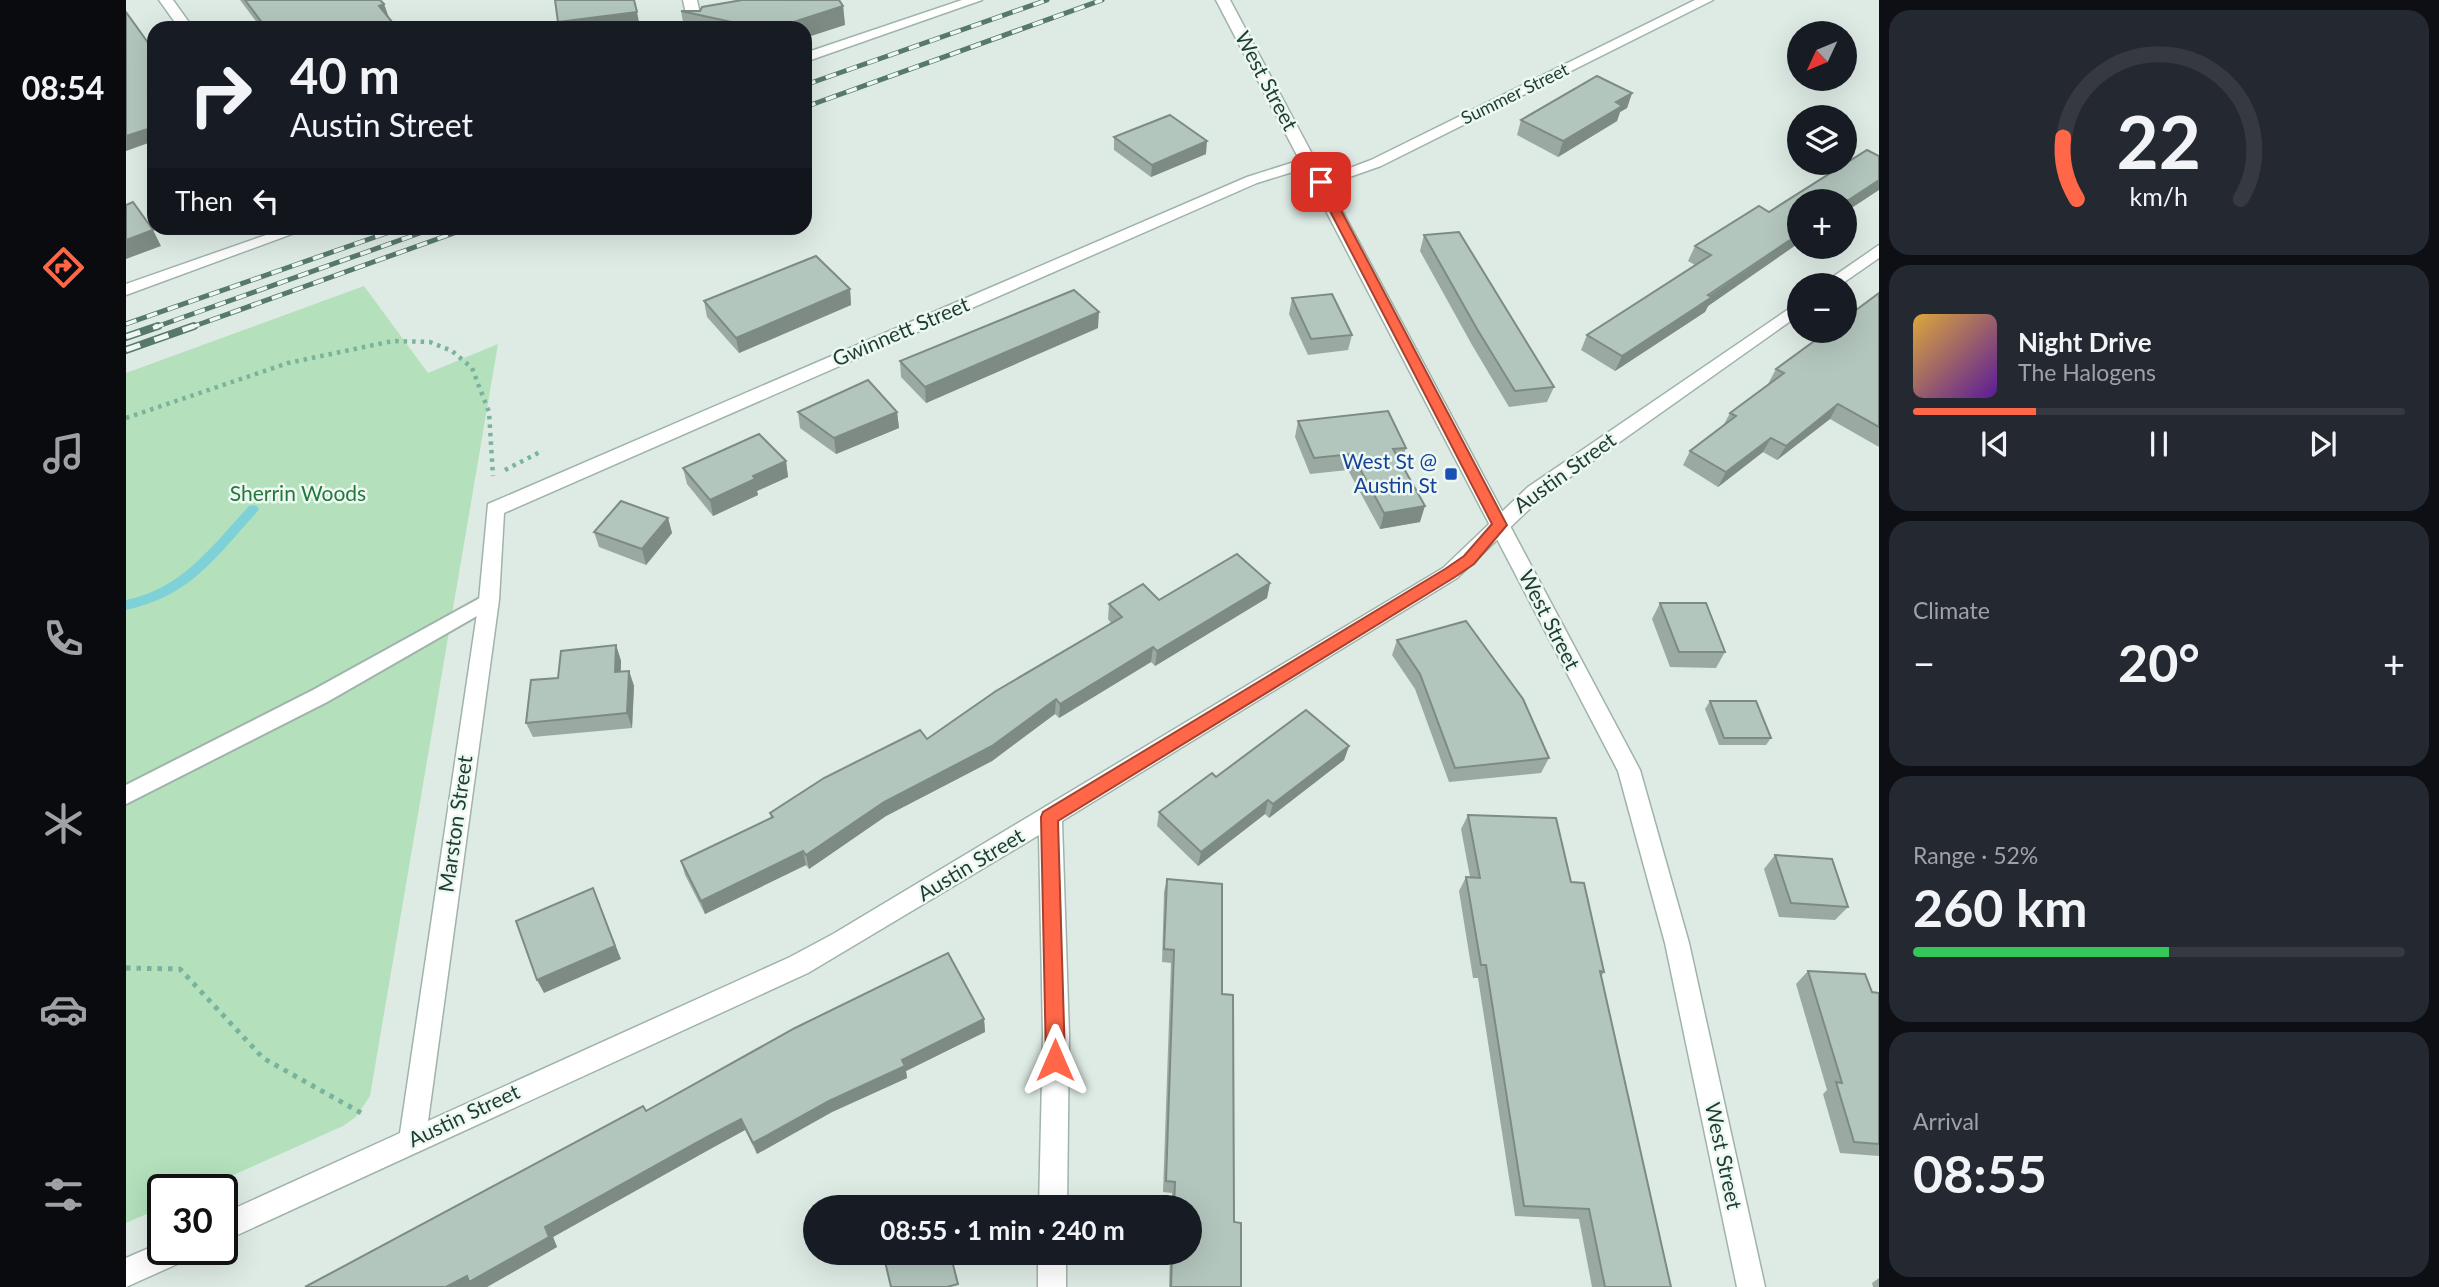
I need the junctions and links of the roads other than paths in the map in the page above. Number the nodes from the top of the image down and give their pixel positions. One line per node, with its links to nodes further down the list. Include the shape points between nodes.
1 (166, 0): 6 (street)
2 (690, 0): 7 (street)
3 (975, 0): 8 (street)
4 (1223, 0): 9 (street, West Street)
5 (1706, 0): 10 (street, Summer Street, via 1376,163)
6 (181, 21)
7 (694, 21)
8 (812, 56)
9 (1310, 162): 10 (street, West Street); 16 (street, Gwinnett Street, via 1252,180)
10 (1321, 182): 17 (street, West Street)
11 (280, 235): 14 (street)
12 (1879, 250): 13 (street)
13 (1846, 273)
14 (126, 290)
15 (1787, 315): 17 (street, Austin Street, via 1535,492)
16 (495, 509): 18 (street, Marston Street)
17 (1500, 525): 20 (street, Austin Street, via 1469,560 1450,573); 28 (street, West Street, via 1629,770 1677,943)
18 (489, 600): 19 (lane, via 320,695); 21 (street, Marston Street)
19 (126, 795)
20 (1050, 817): 21 (street, Austin Street, via 799,965); 22 (street, via 1056,1035)
21 (412, 1140): 23 (street, Austin Street)
22 (1053, 1195)
23 (238, 1221)
24 (147, 1263): 26 (street)
25 (1052, 1265): 27 (street)
26 (126, 1273)
27 (1052, 1287)
28 (1751, 1287)

